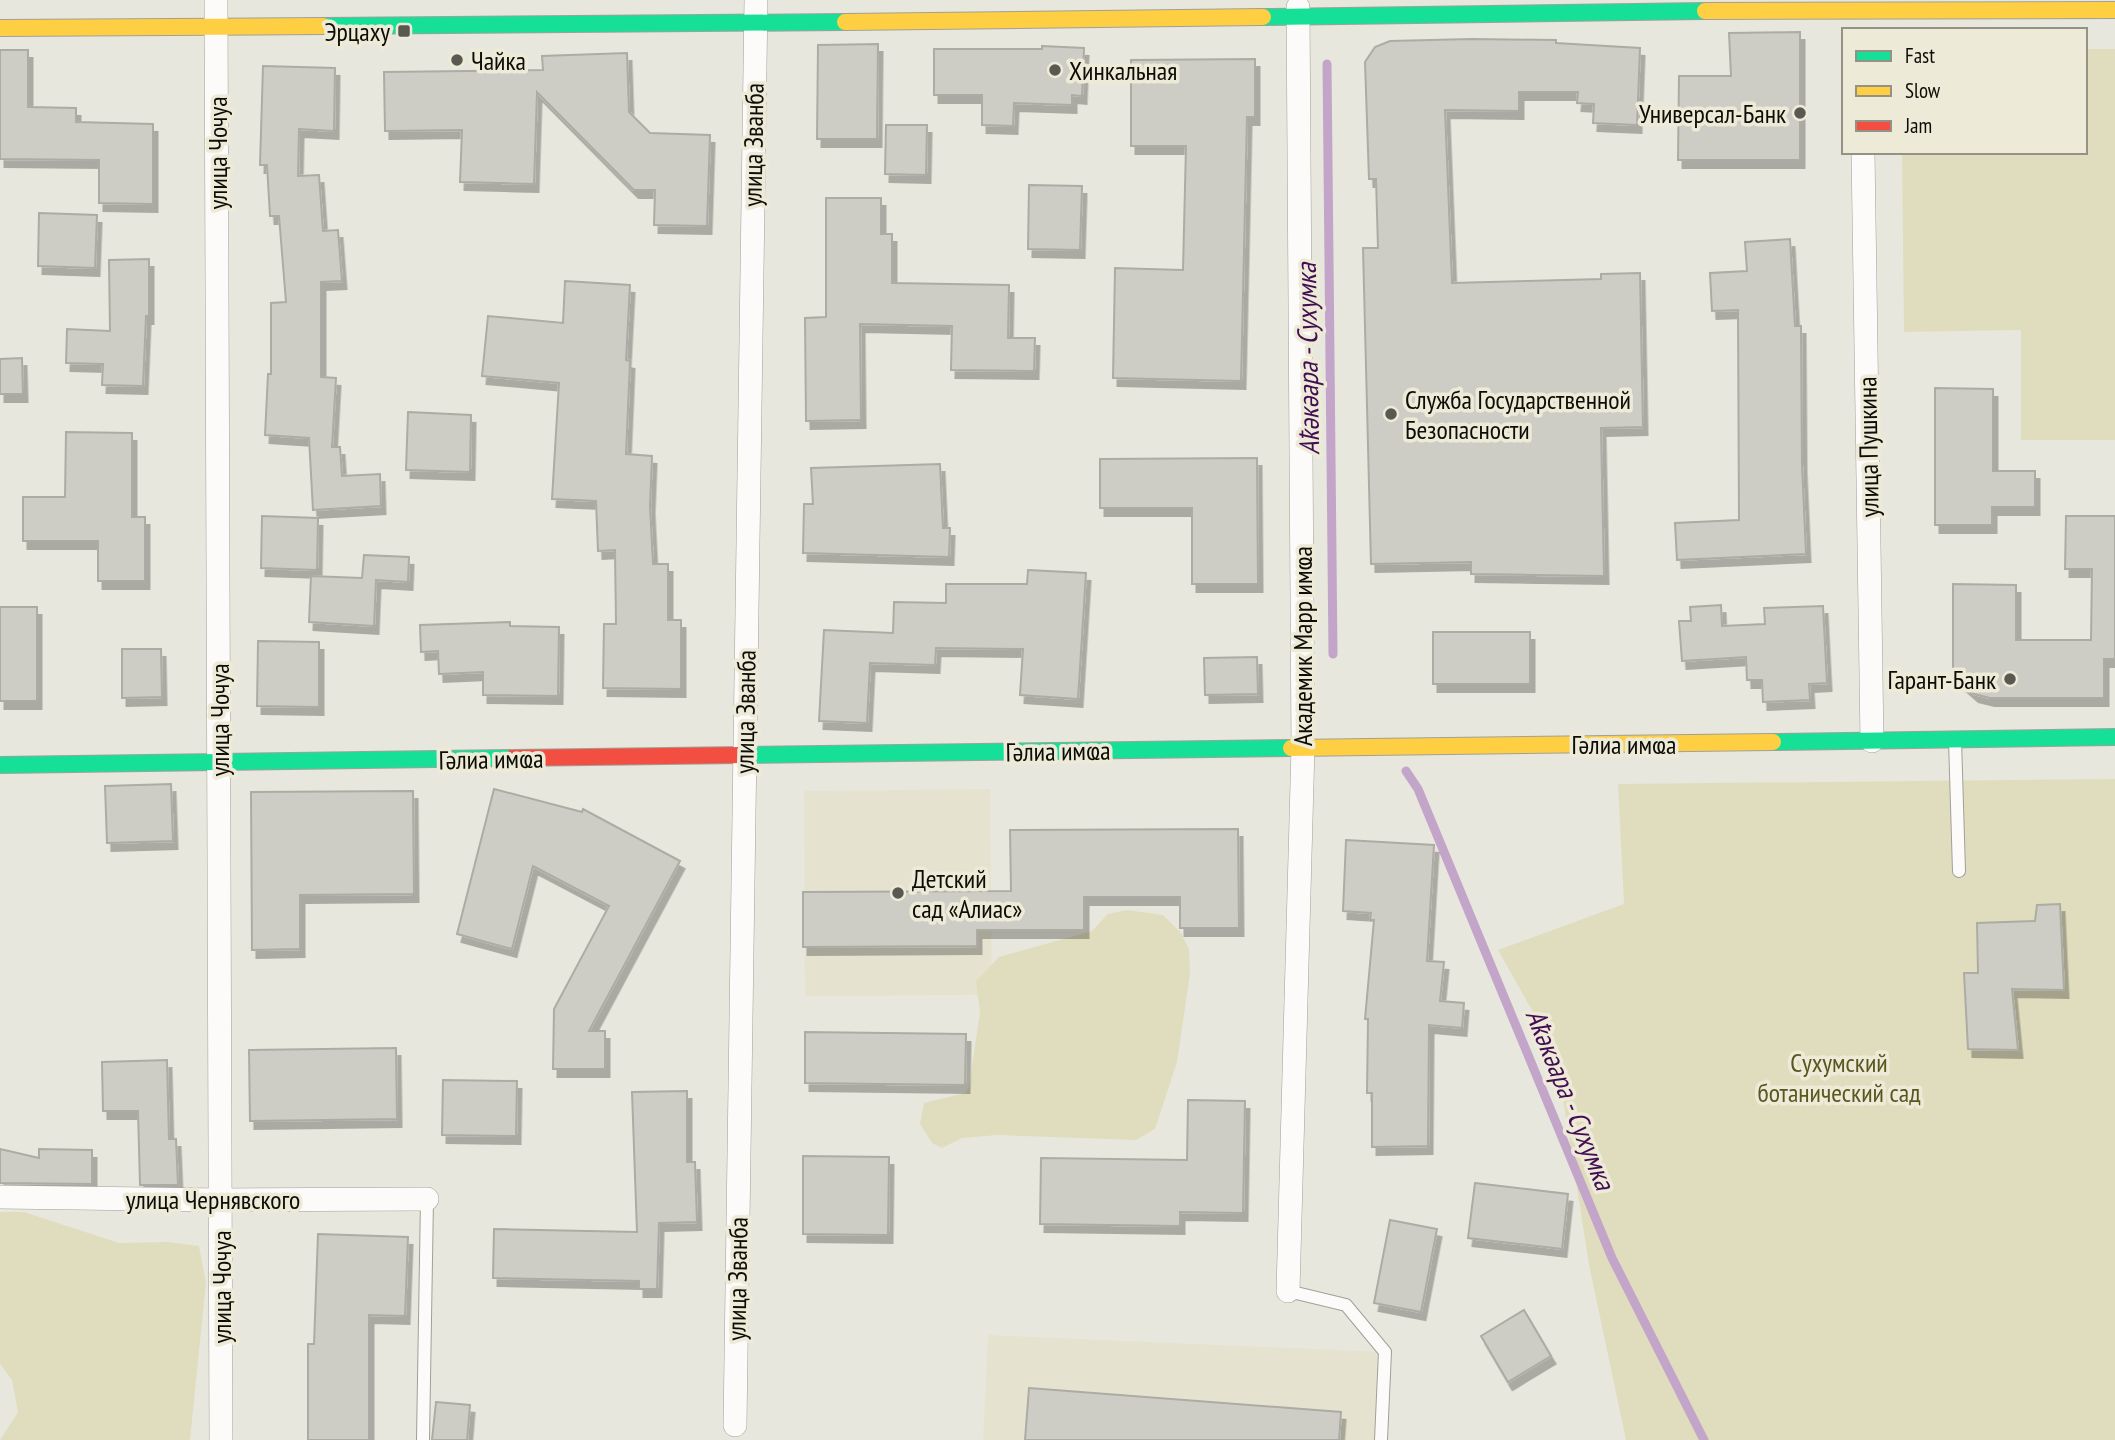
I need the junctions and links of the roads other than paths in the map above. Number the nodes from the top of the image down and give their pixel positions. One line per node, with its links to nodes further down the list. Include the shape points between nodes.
1 (216, 0): 6 (street, улица Чочуа)
2 (1298, 8): 4 (main road); 5 (main road); 12 (street, Академик Марр имҩа)
3 (2115, 10): 5 (main road)
4 (755, 11): 6 (main road); 13 (street, улица Званба)
5 (1861, 13)
6 (216, 26): 7 (main road); 14 (street, улица Чочуа)
7 (0, 28)
8 (1863, 154): 11 (street, улица Пушкина)
9 (2115, 737): 10 (main road, Гәлиа имҩа)
10 (1955, 740): 11 (main road, Гәлиа имҩа); 16 (lane)
11 (1872, 741): 12 (main road, Гәлиа имҩа)
12 (1303, 747): 13 (main road, Гәлиа имҩа); 20 (street, Академик Марр имҩа)
13 (745, 755): 14 (main road, Гәлиа имҩа); 21 (street, улица Званба)
14 (219, 763): 15 (main road, Гәлиа имҩа); 19 (street, улица Чочуа)
15 (0, 765)
16 (1959, 870)
17 (0, 1196): 19 (street, улица Чернявского)
18 (427, 1199): 19 (street, улица Чернявского); 22 (lane)
19 (221, 1200): 23 (street, улица Чочуа)
20 (1288, 1292): 24 (lane, via 1346,1305 1385,1352)
21 (735, 1425)
22 (423, 1439)
23 (222, 1440)
24 (1381, 1440)

